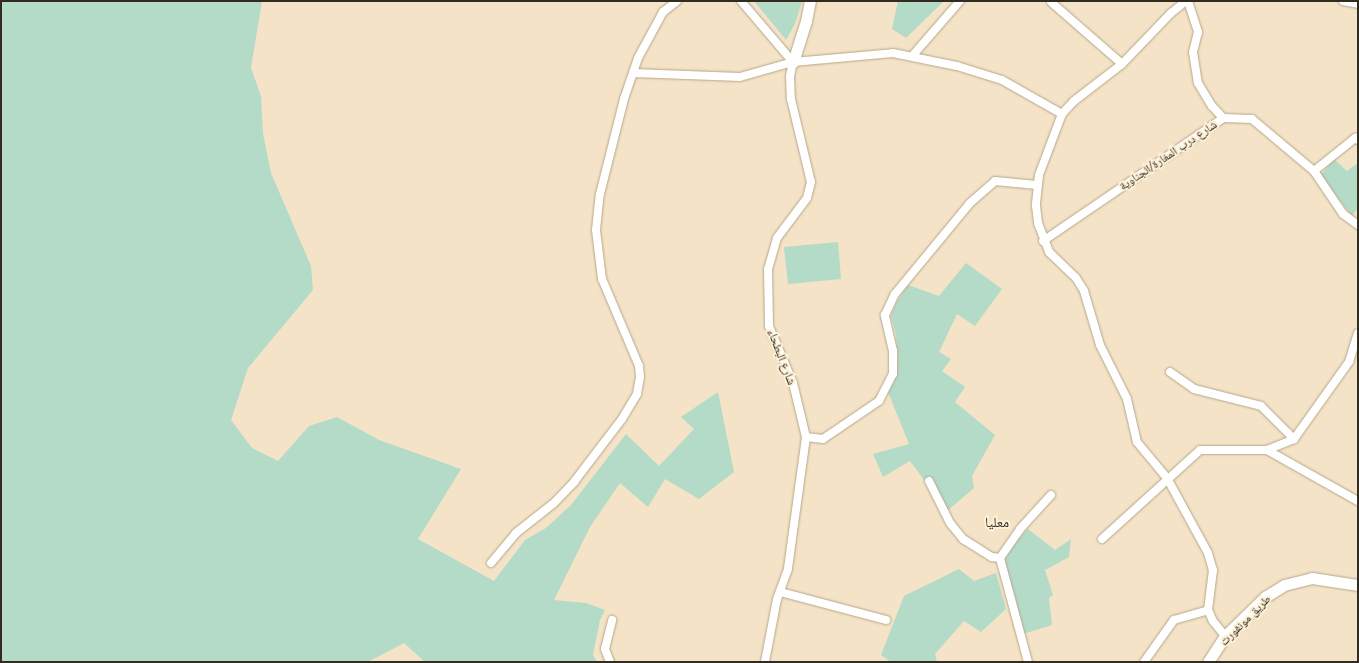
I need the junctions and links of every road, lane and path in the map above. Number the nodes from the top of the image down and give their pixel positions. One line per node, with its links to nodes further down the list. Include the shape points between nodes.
1 (677, 1): 12 (street, via 663,12 651,31)
2 (740, 1): 10 (street)
3 (810, 1): 10 (main road)
4 (960, 1): 9 (street)
5 (1187, 1): 11 (street, via 1171,13); 14 (street, via 1198,32 1193,52 1198,83)
6 (1343, 1): 8 (street)
7 (1051, 2): 11 (street)
8 (1358, 4)
9 (913, 55): 10 (street, via 893,53); 13 (street, via 1002,80)
10 (794, 62): 12 (street, via 740,77); 22 (street, شارع البطحاء, via 790,76 791,99 811,182 807,198 777,238 768,269 766,292 769,326 793,383)
11 (1122, 64): 13 (street, via 1074,101)
12 (633, 73): 31 (street, via 600,194 596,230 602,279 639,366 637,394 622,420 574,482 554,503 516,533)
13 (1062, 114): 17 (street)
14 (1223, 118): 16 (street, شارع درب المغارة/الجناوية, via 1252,119); 19 (street, شارع درب المغارة/الجناوية)
15 (1358, 140): 16 (street, via 1355,138)
16 (1314, 170): 18 (street, شارع درب المغارة/الجناوية, via 1343,214)
17 (1037, 185): 19 (street, via 1038,223); 22 (street, via 995,181 970,203 895,294 885,314 893,351 893,374 879,401 823,439)
18 (1358, 225)
19 (1043, 241): 25 (street, via 1049,252 1076,278 1084,290 1100,345 1127,400 1137,442)
20 (1358, 333): 23 (street, via 1349,362)
21 (1170, 372): 23 (street, via 1194,389 1261,406)
22 (806, 437): 33 (street, شارع البطحاء, via 788,569)
23 (1294, 439): 24 (street)
24 (1267, 450): 25 (street, via 1200,450); 28 (street)
25 (1167, 478): 29 (street); 34 (street, via 1208,553 1213,570)
26 (929, 481): 30 (street, via 950,523 963,539 992,558)
27 (1051, 495): 30 (street, via 1020,529)
28 (1358, 501)
29 (1102, 539)
30 (1000, 558): 40 (street)
31 (491, 563)
32 (1358, 586): 37 (main road, طريق مونفورت, via 1312,578 1284,585 1265,597)
33 (780, 592): 36 (street); 39 (street, شارع البطحاء)
34 (1208, 610): 37 (street, via 1212,621); 41 (street, via 1174,620)
35 (612, 620): 38 (street, via 605,649)
36 (886, 620)
37 (1225, 636): 42 (main road, طريق مونفورت)
38 (610, 662)
39 (765, 662)
40 (1028, 662)
41 (1144, 662)
42 (1208, 662)

